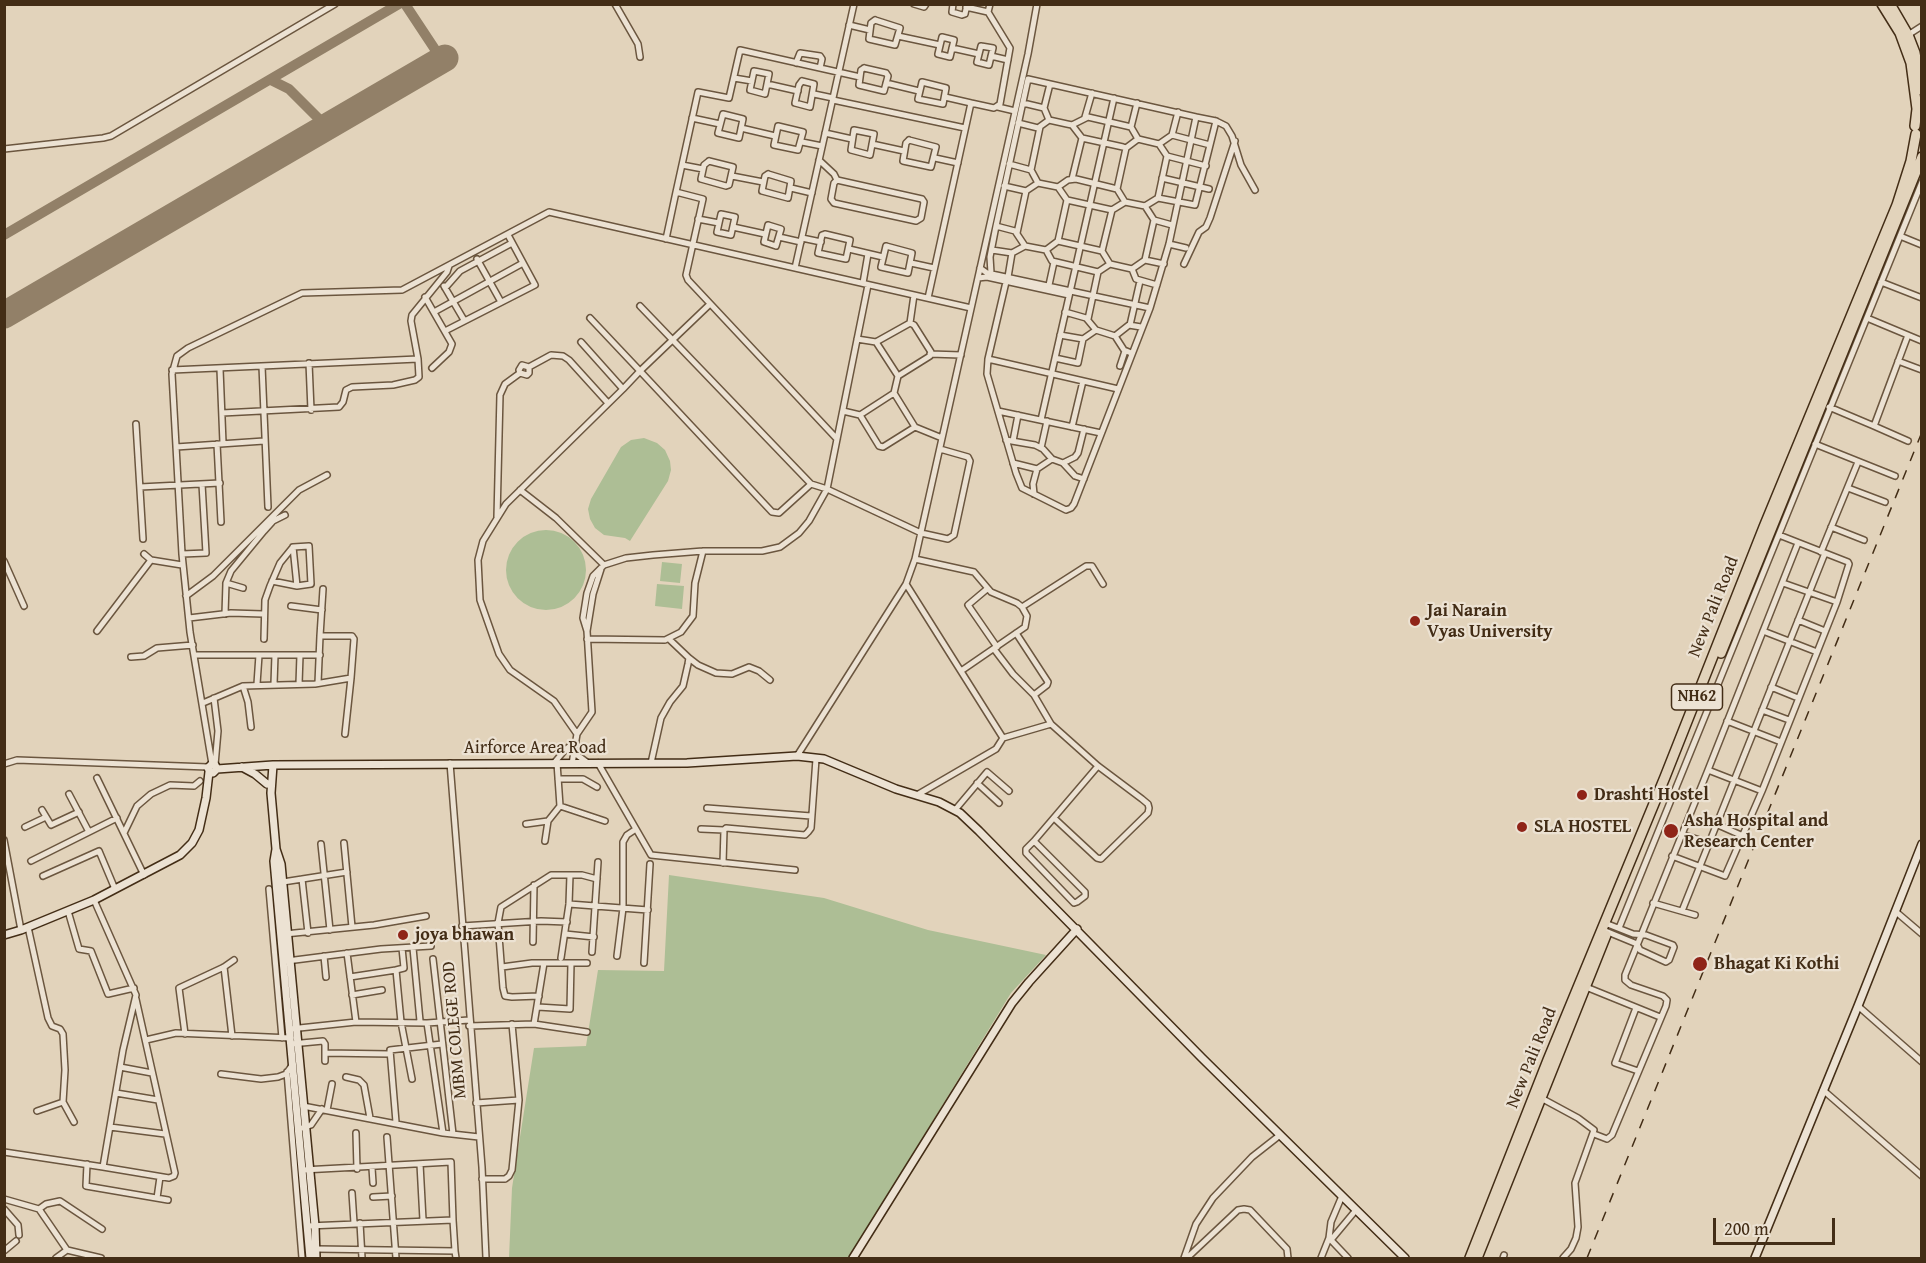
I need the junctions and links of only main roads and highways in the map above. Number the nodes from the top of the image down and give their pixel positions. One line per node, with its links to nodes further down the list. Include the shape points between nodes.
1 (1882, 4): 4 (highway, NH62, via 1900,33 1911,63)
2 (1890, 4): 3 (highway, via 1915,53)
3 (1922, 90)
4 (1919, 130): 6 (highway, New Pali Road / NH62, via 1897,204 1764,527)
5 (1921, 160): 6 (highway, New Pali Road / NH62)
6 (1609, 928): 7 (highway, New Pali Road / NH62); 8 (highway, New Pali Road / NH62)
7 (1470, 1258)
8 (1478, 1258)

